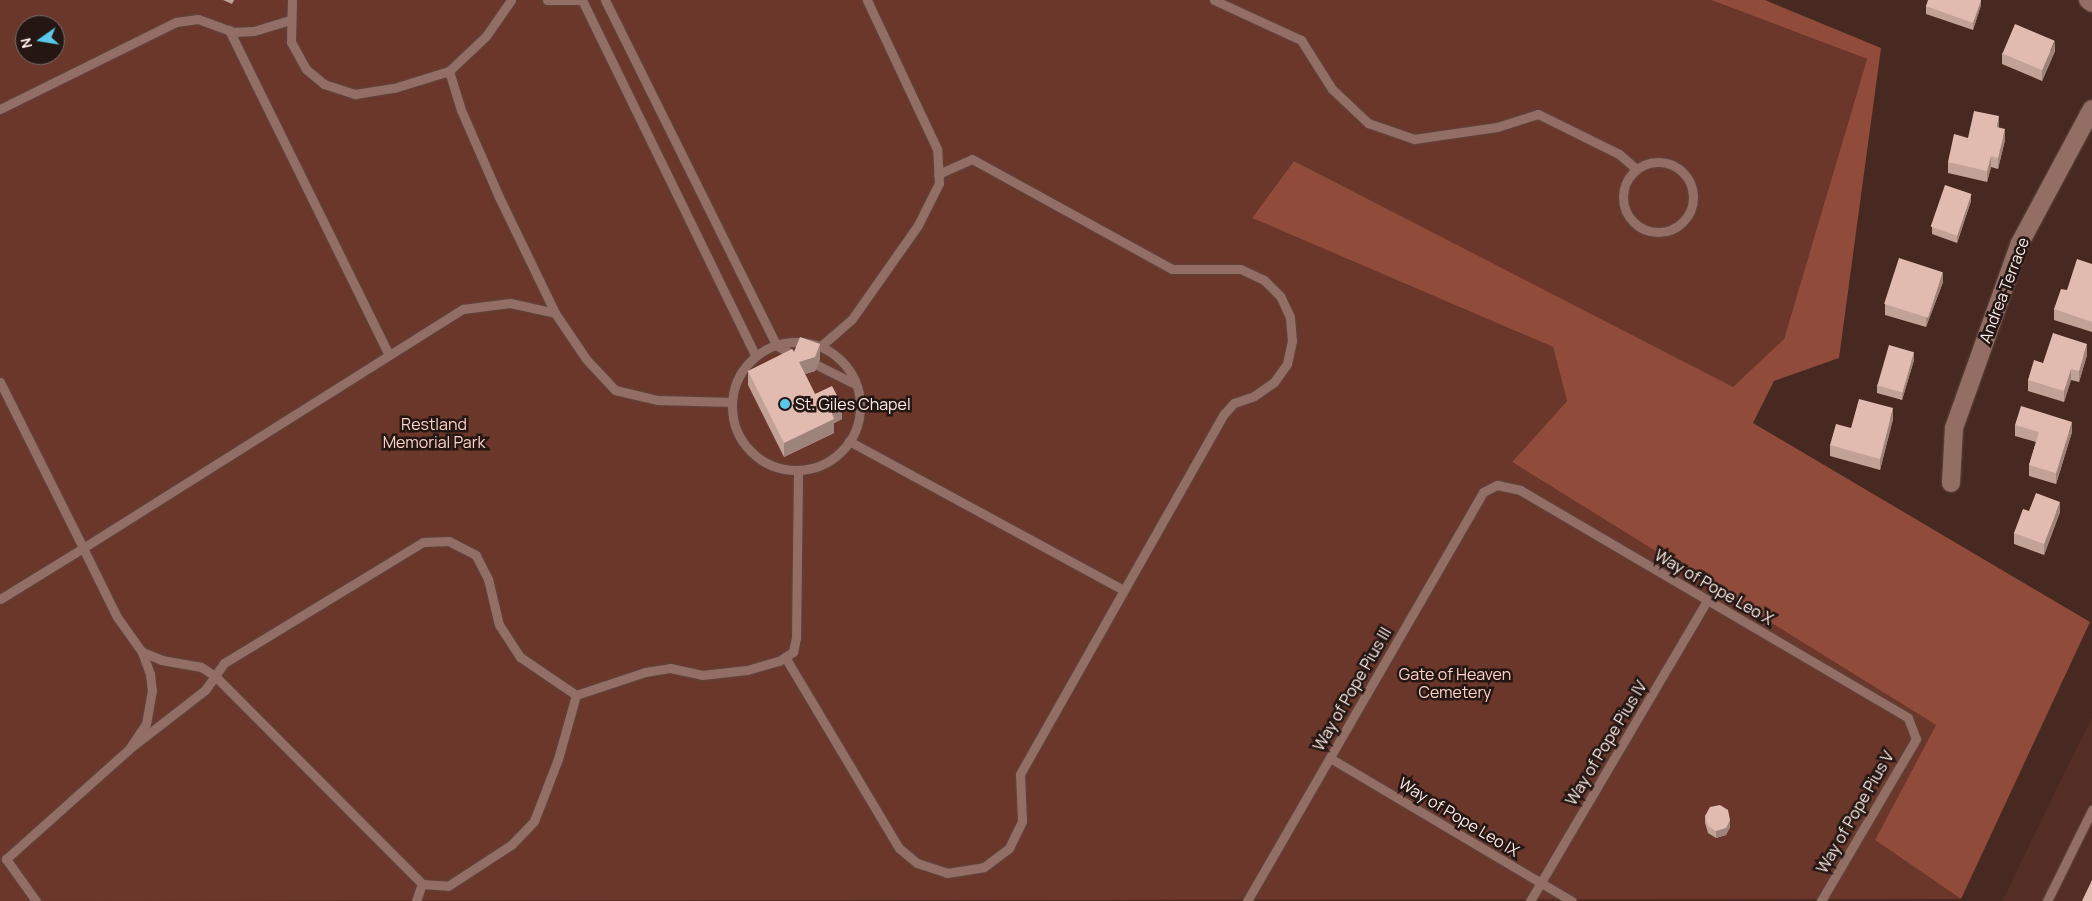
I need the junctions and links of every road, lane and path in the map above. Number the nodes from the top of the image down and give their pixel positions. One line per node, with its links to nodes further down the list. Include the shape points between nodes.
1 (292, 0): 10 (lane)
2 (511, 0): 12 (lane, via 486,36)
3 (547, 0): 4 (lane)
4 (581, 0): 21 (lane)
5 (605, 0): 18 (lane)
6 (867, 0): 16 (lane, via 937,149)
7 (1214, 0): 15 (lane, via 1301,40 1332,89 1368,122 1414,139 1497,127 1538,114 1619,154)
8 (2088, 0): 9 (street)
9 (2092, 2)
10 (290, 20): 11 (lane, via 254,31); 12 (lane, via 291,42 306,69 324,84 355,94 394,88)
11 (229, 30): 13 (lane, via 198,19 176,22); 20 (lane)
12 (449, 71): 17 (lane, via 461,110 499,198)
13 (0, 109)
14 (2092, 109): 29 (street, Andrea Terrace, via 2020,244 1954,428)
15 (1636, 170): 15 (lane, via 1624,189 1624,206 1632,221 1652,232 1669,230 1684,221 1693,200 1692,189 1680,170 1658,162)
16 (938, 174): 19 (lane, via 939,182 918,225 852,319); 32 (lane, via 972,159 984,163 1172,269 1240,269 1264,280 1280,296 1290,317 1292,341 1287,364 1274,382 1254,396 1234,403 1224,414)
17 (555, 313): 20 (lane, via 510,303 464,309); 26 (lane, via 586,359 615,390 657,400)
18 (776, 345): 19 (lane, via 801,342); 21 (lane); 22 (lane)
19 (821, 346): 25 (lane, via 838,357)
20 (389, 355): 31 (lane)
21 (756, 356): 26 (lane, via 736,382)
22 (798, 358)
23 (817, 365): 25 (lane)
24 (0, 382): 31 (lane)
25 (856, 384): 27 (lane, via 860,417)
26 (732, 402): 28 (lane, via 739,435 757,458 777,468)
27 (849, 441): 28 (lane, via 838,455 820,466); 32 (lane)
28 (798, 471): 36 (lane, via 796,638 793,652)
29 (1951, 483)
30 (1483, 492): 34 (lane, Way of Pope Leo X, via 1497,485 1520,490); 41 (lane, Way of Pope Pius III)
31 (83, 548): 33 (lane); 35 (lane, via 118,617)
32 (1123, 590): 36 (lane, via 1020,774 1022,821 1009,848 984,867 947,873 917,863 900,848)
33 (0, 599)
34 (1708, 600): 39 (lane, Way of Pope Leo X, via 1908,718); 44 (lane, Way of Pope Pius IV)
35 (142, 652): 37 (lane, via 162,660 200,667); 40 (lane, via 150,674 151,708 146,724)
36 (785, 657): 38 (lane, via 747,670 702,675 670,668 645,672)
37 (216, 676): 38 (lane, via 224,664 384,564 423,542 449,541 476,555 488,579 499,625 520,657); 40 (lane, via 205,690); 45 (lane)
38 (576, 695): 45 (lane, via 558,759 534,821 510,845 448,886)
39 (1916, 739): 51 (lane, Way of Pope Pius V)
40 (129, 749): 43 (lane)
41 (1330, 758): 44 (lane, Way of Pope Leo IX); 48 (lane, Way of Pope Pius III)
42 (2092, 810): 52 (lane)
43 (3, 858): 46 (lane)
44 (1541, 883): 49 (lane, Way of Pope Pius IV); 50 (lane, Way of Pope Leo IX)
45 (422, 884): 47 (lane)
46 (36, 901)
47 (416, 901)
48 (1246, 901)
49 (1530, 901)
50 (1572, 901)
51 (1821, 901)
52 (2047, 901)

